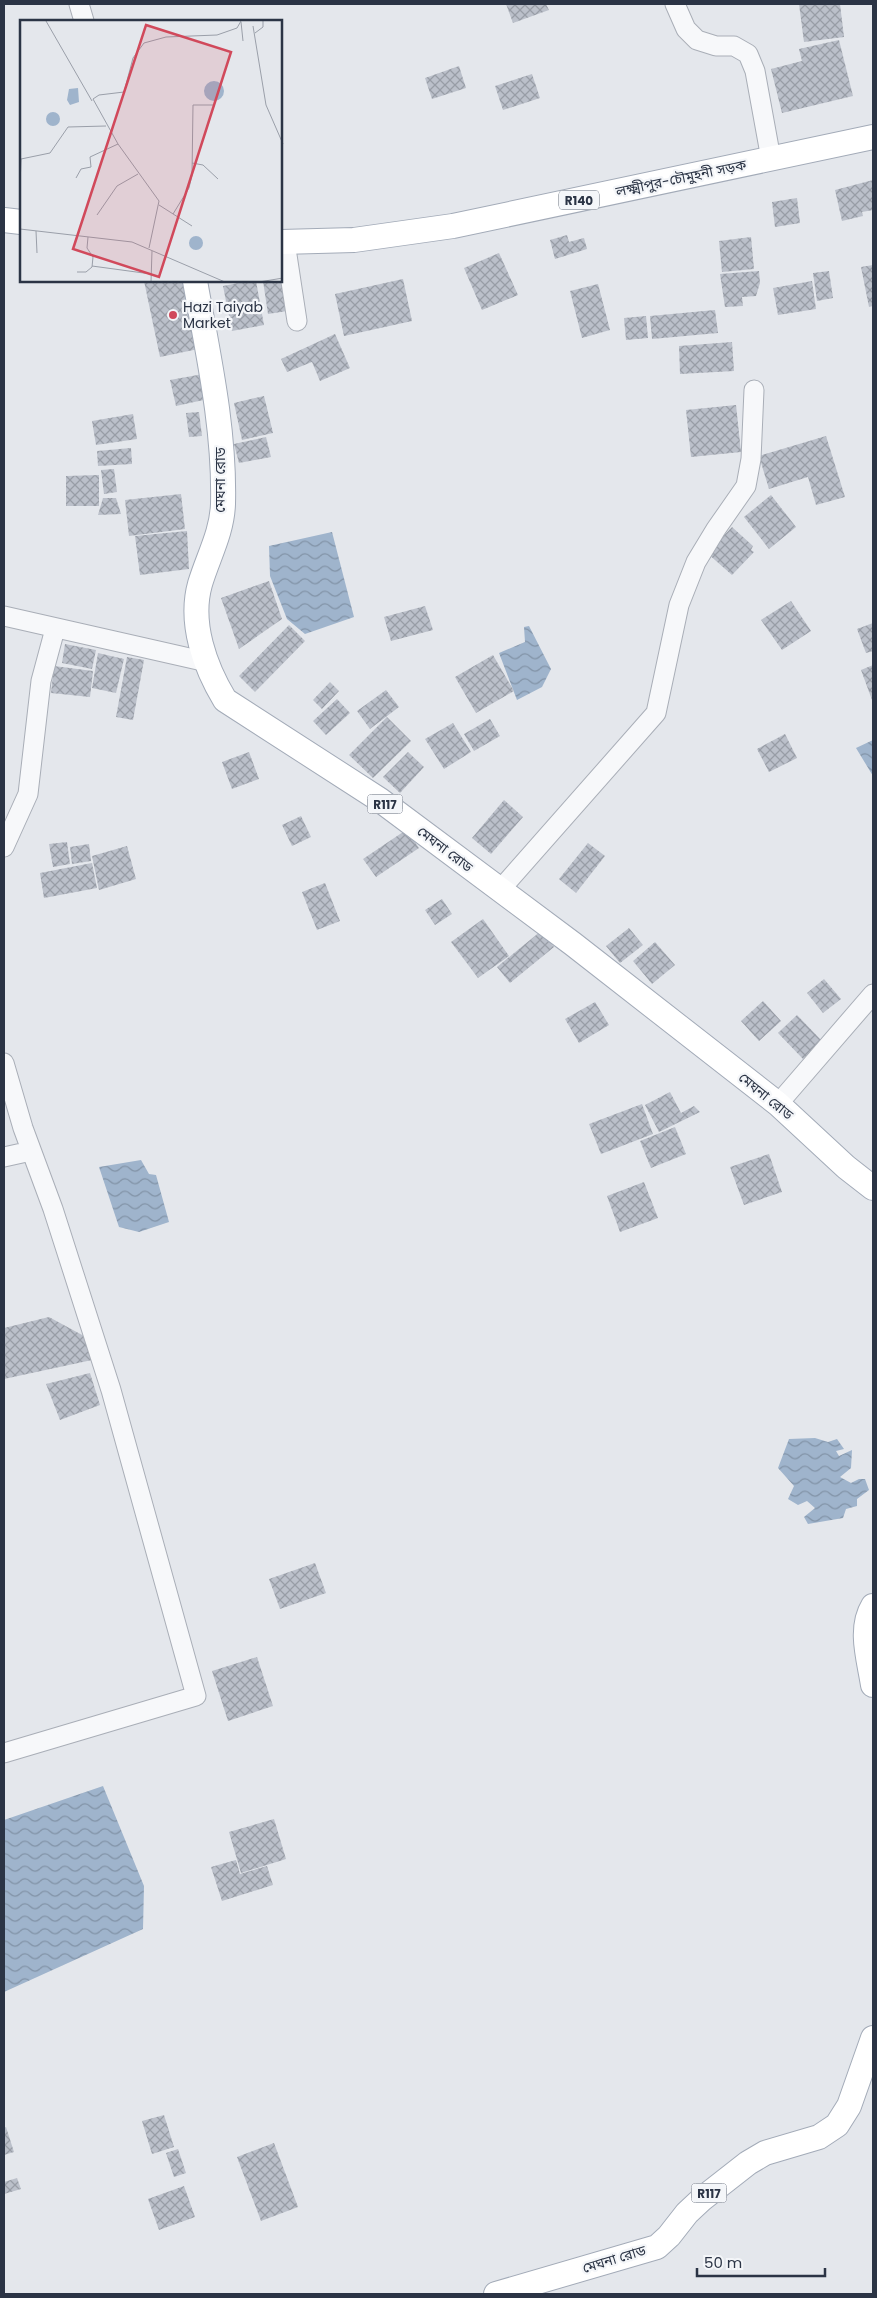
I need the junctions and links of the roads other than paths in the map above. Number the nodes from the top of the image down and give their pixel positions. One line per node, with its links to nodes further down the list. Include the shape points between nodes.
1 (79, 4): 3 (street)
2 (675, 4): 5 (street, via 686,29 697,40 716,46 734,46 748,54 755,71)
3 (84, 20)
4 (873, 137): 5 (main road, লক্ষ্মীপুর-চৌমুহনী সড়ক / R140)
5 (772, 159): 8 (main road, লক্ষ্মীপুর-চৌমুহনী সড়ক / R140, via 453,226 354,240)
6 (4, 220): 7 (main road)
7 (20, 222)
8 (283, 242): 10 (street)
9 (195, 282): 14 (main road, মেঘনা রোড / R117, via 219,427 223,506 217,539 200,585 196,608)
10 (297, 321)
11 (754, 390): 16 (street, via 751,459 746,486 696,562 682,597 656,713)
12 (4, 616): 13 (street)
13 (54, 629): 14 (street); 15 (street, via 41,681 28,794)
14 (206, 662): 16 (main road, মেঘনা রোড / R117, via 225,700 380,800)
15 (4, 847)
16 (500, 890): 19 (main road, মেঘনা রোড / R117)
17 (873, 994): 19 (street)
18 (4, 1063): 20 (street)
19 (778, 1104): 22 (main road, মেঘনা রোড / R117)
20 (31, 1151): 21 (street); 25 (street, via 54,1209 111,1390 196,1696)
21 (4, 1157)
22 (873, 1188)
23 (873, 1606): 24 (main road, via 867,1619 866,1635)
24 (873, 1684)
25 (4, 1753)
26 (873, 2038): 27 (main road, মেঘনা রোড / R117, via 849,2106 837,2125 819,2137 765,2153 748,2163 702,2199 657,2246)
27 (496, 2294)

